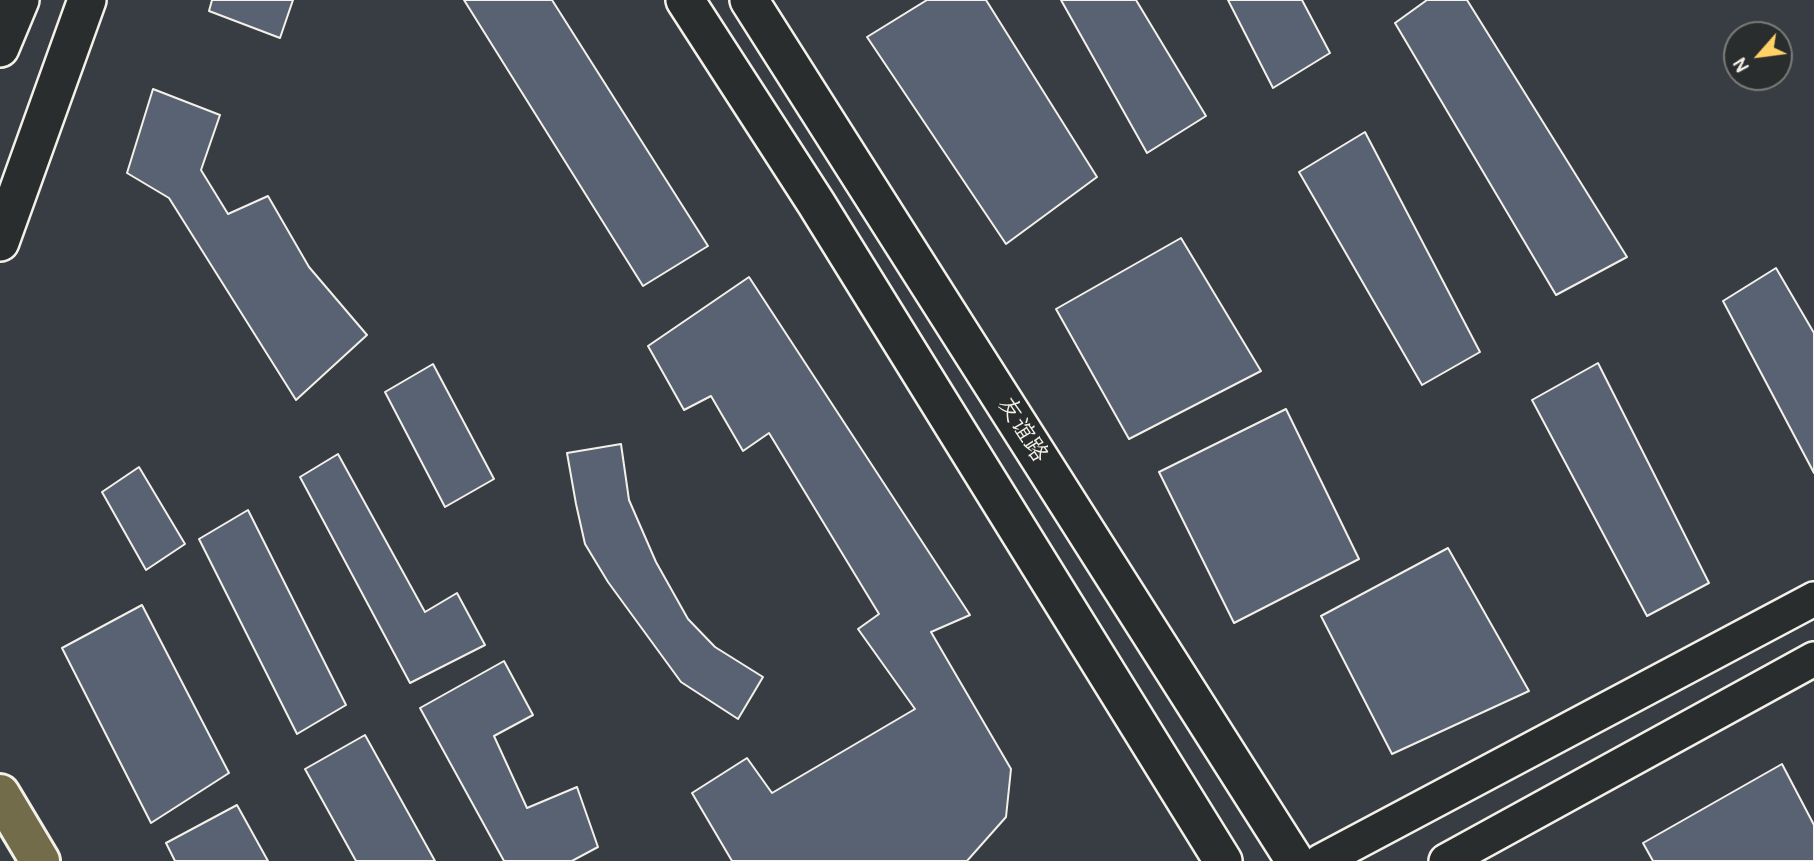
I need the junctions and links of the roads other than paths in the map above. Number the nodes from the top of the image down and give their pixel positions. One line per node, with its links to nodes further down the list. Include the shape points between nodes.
1 (20, 0): 5 (main road)
2 (87, 0): 6 (main road)
3 (685, 0): 11 (main road, via 816,203)
4 (748, 0): 12 (main road, 友谊路)
5 (0, 48)
6 (0, 242)
7 (1814, 599): 13 (street)
8 (1814, 659): 14 (street)
9 (0, 794): 10 (main road)
10 (40, 861)
11 (1223, 861)
12 (1295, 861)
13 (1321, 861)
14 (1446, 861)

